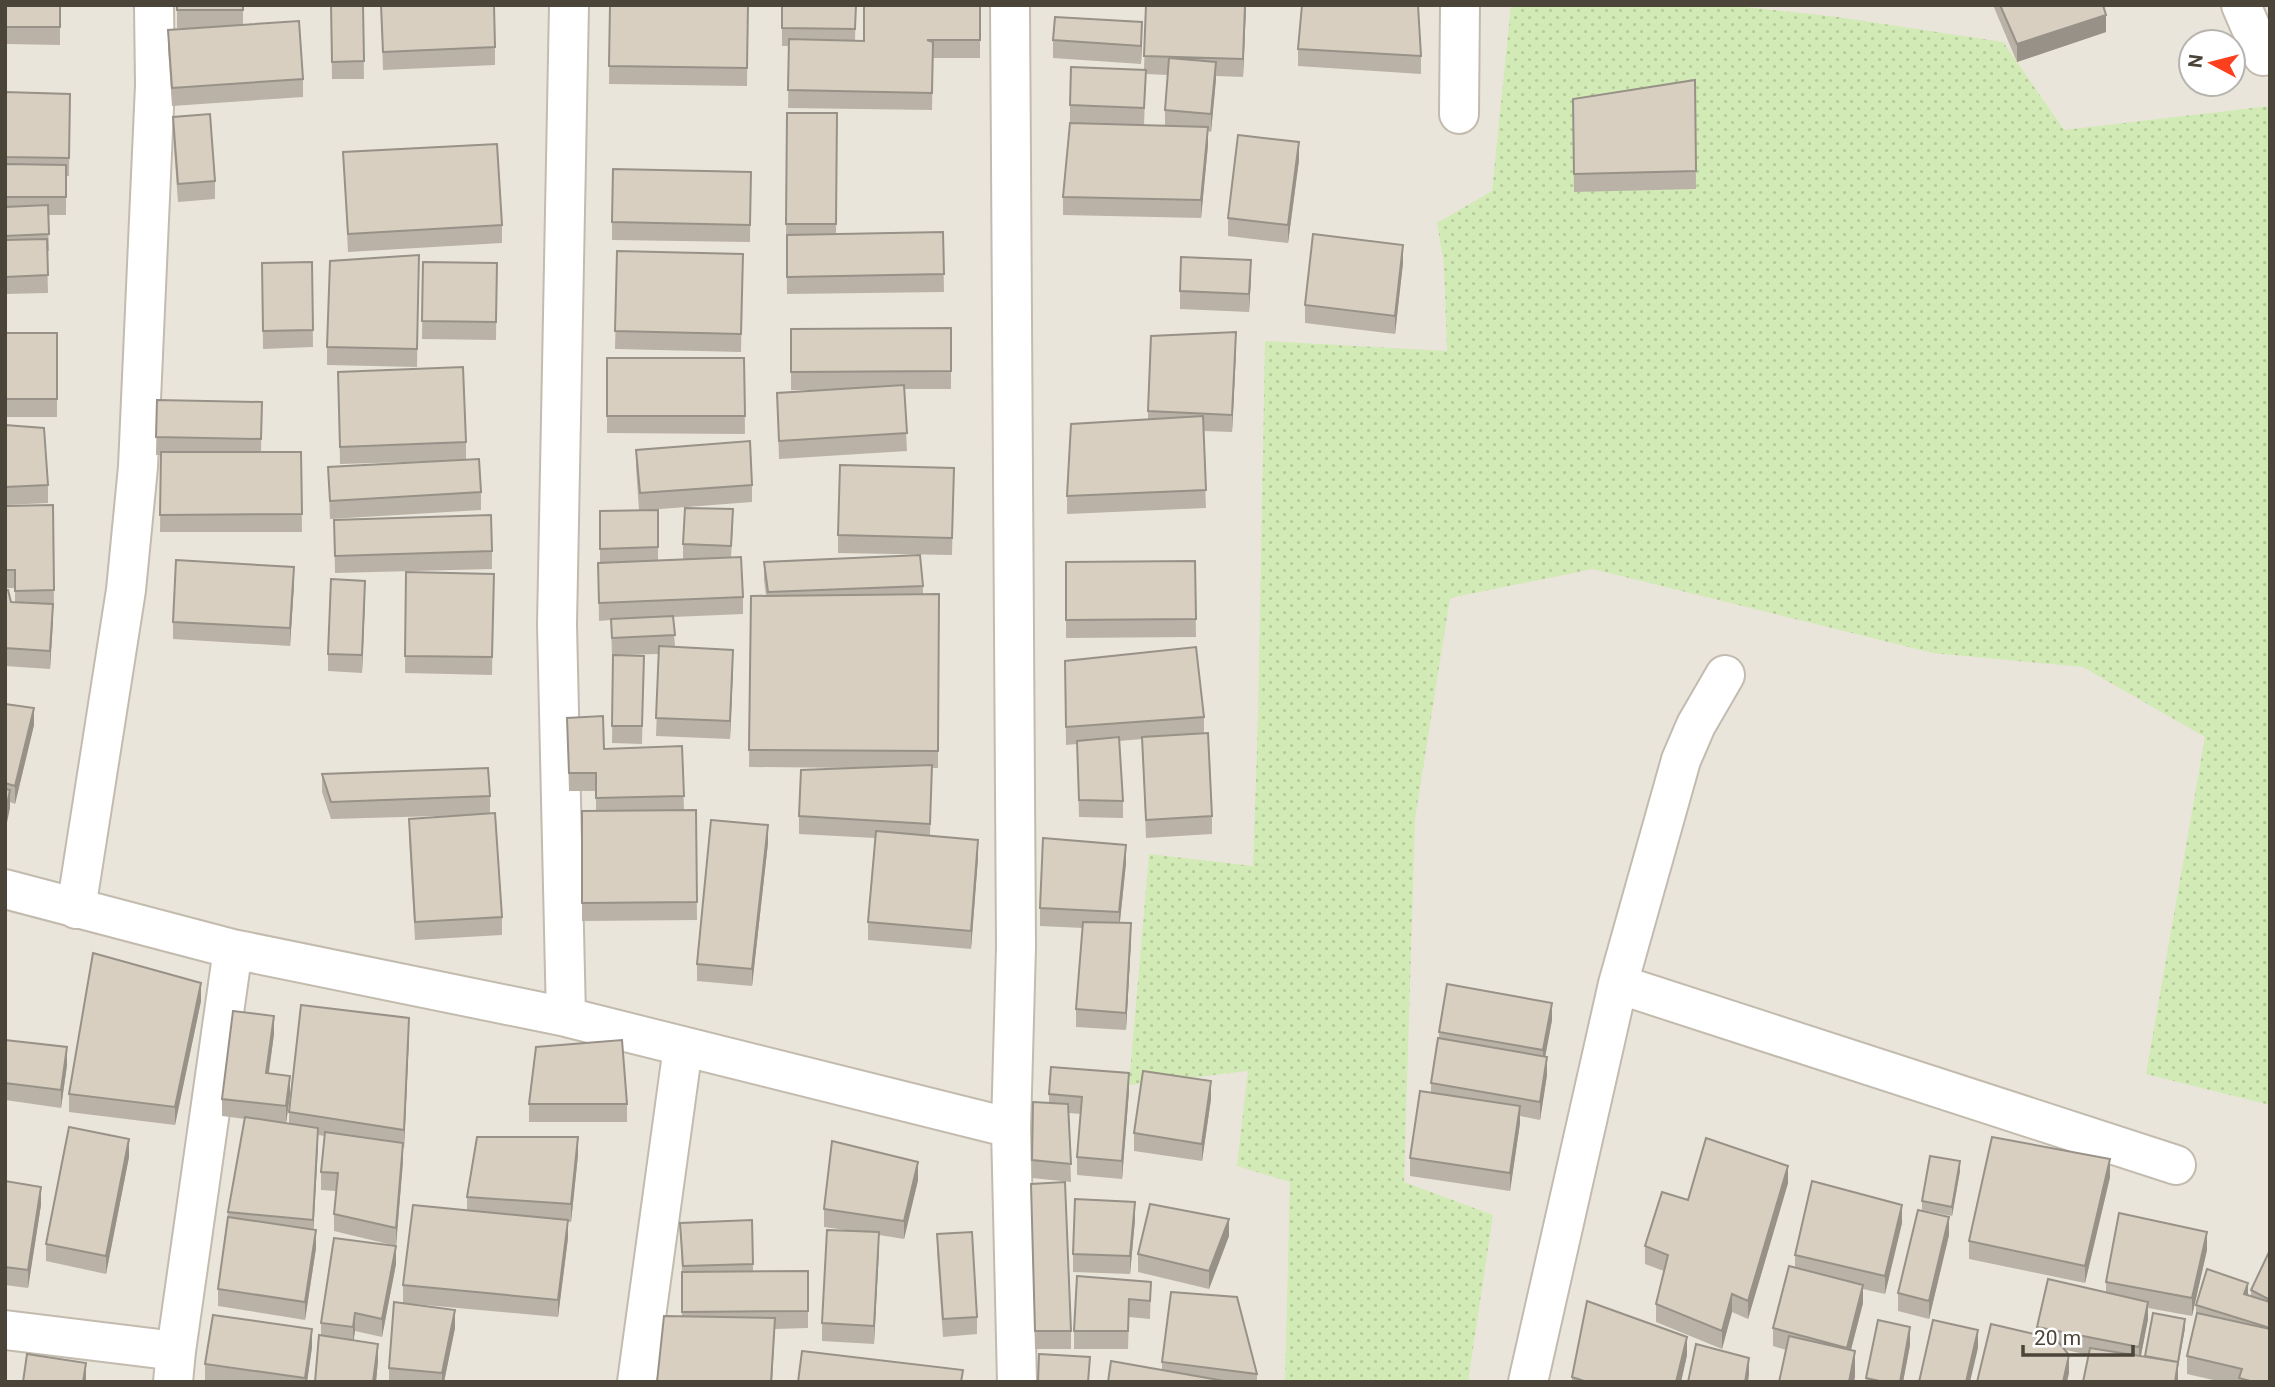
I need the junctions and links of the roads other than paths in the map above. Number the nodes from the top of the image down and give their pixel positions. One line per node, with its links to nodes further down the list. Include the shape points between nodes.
1 (154, 5): 10 (street, via 155,85 138,467 125,590)
2 (569, 5): 13 (street, via 557,625)
3 (1010, 5): 15 (street, via 1016,933)
4 (1460, 5): 7 (street)
5 (2241, 5): 6 (street)
6 (2263, 56)
7 (1459, 114)
8 (1726, 675): 12 (street, via 1696,724 1681,760)
9 (5, 889): 10 (street)
10 (76, 909): 11 (street)
11 (233, 949): 13 (street); 18 (street)
12 (1618, 984): 16 (street); 21 (street)
13 (566, 1017): 14 (street)
14 (683, 1047): 15 (street); 19 (street)
15 (1011, 1128): 20 (street)
16 (2176, 1165)
17 (5, 1330): 18 (street)
18 (175, 1367)
19 (637, 1382)
20 (1017, 1382)
21 (1528, 1382)

